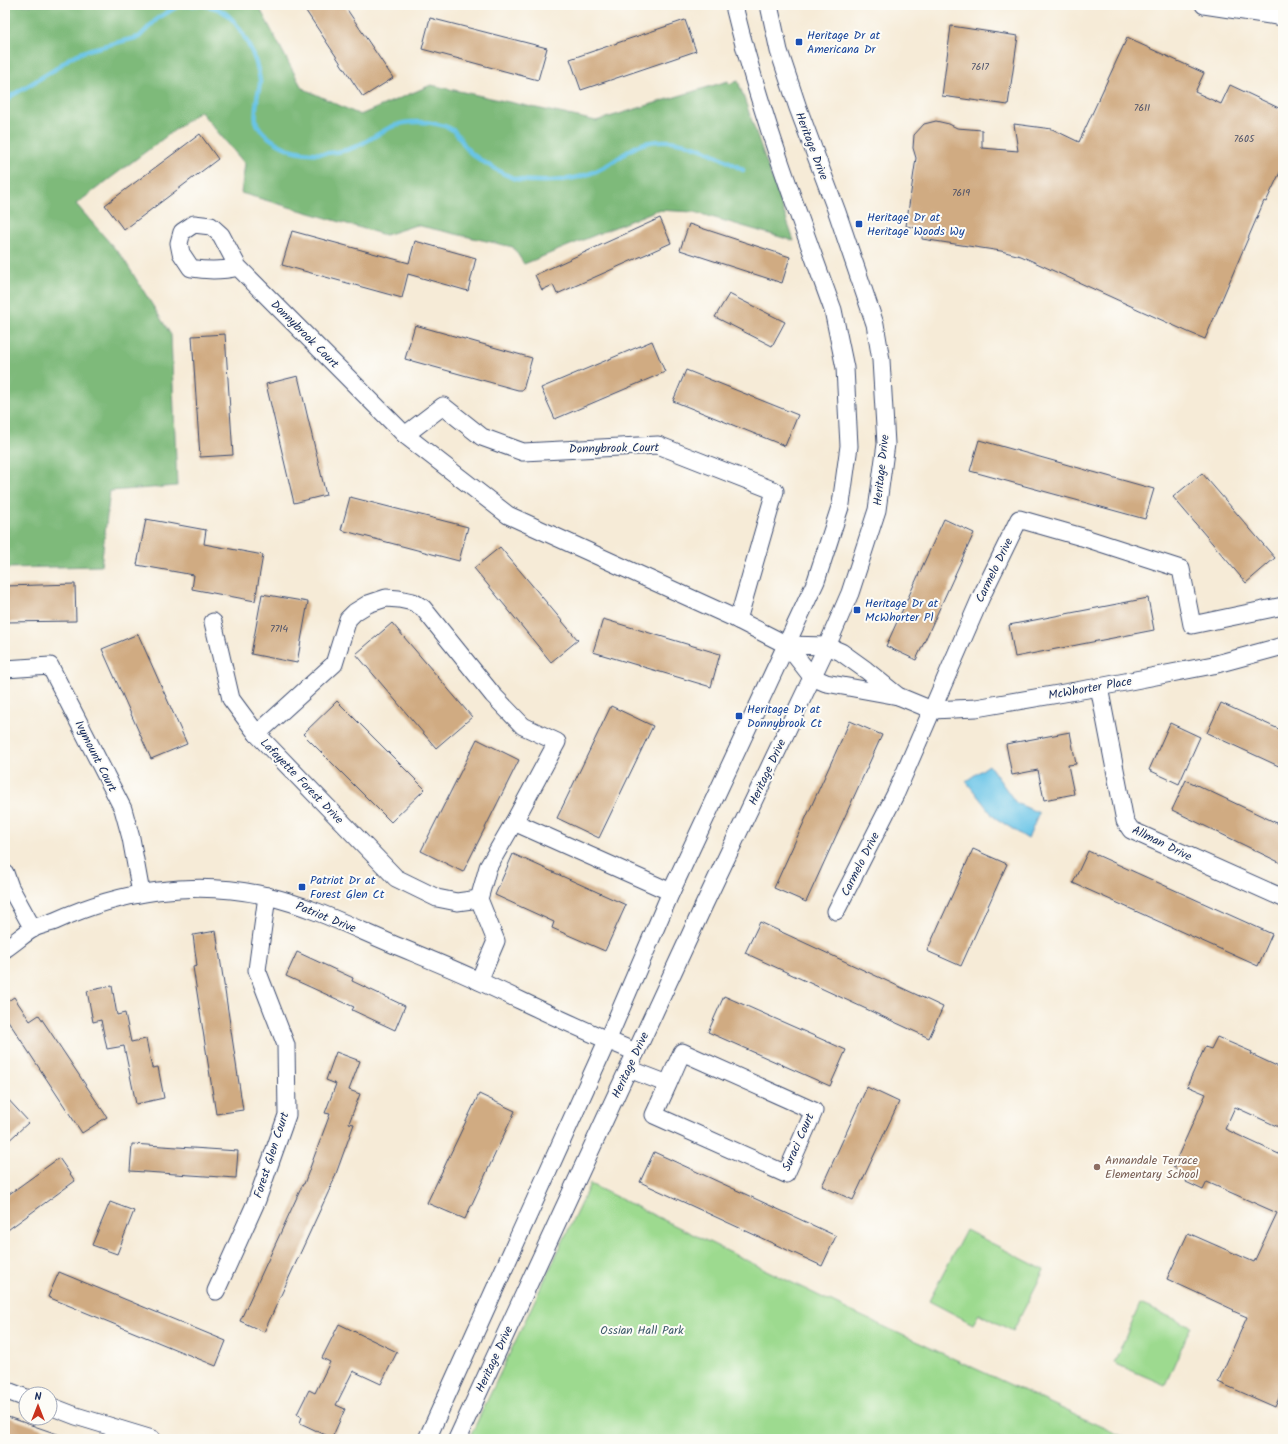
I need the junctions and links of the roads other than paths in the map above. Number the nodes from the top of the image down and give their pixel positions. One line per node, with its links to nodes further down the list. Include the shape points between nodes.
1 (725, 5): 6 (street)
2 (735, 5): 6 (street)
3 (769, 5): 13 (street, Heritage Drive, via 779,51 791,87 867,298 875,324 881,360 886,444 877,510 850,593)
4 (1204, 5): 5 (street)
5 (1283, 17)
6 (742, 40): 12 (street, via 768,128 833,310 844,368 849,446 841,504 816,581)
7 (238, 267): 8 (street, Donnybrook Court)
8 (405, 435): 10 (street, Donnybrook Court, via 508,515); 10 (street, Donnybrook Court, via 443,406 482,437 524,452 658,445 775,491)
9 (1283, 606): 19 (street, Carmelo Drive, via 1192,626 1181,569 1019,520 981,597)
10 (738, 620): 12 (street, Donnybrook Court)
11 (213, 622): 20 (street, via 231,699)
12 (787, 645): 13 (street, McWhorter Place); 16 (street); 23 (street)
13 (827, 646): 16 (street, Heritage Drive); 18 (street, McWhorter Place, via 847,656)
14 (1283, 646): 17 (street, McWhorter Place, via 1213,665)
15 (5, 670): 24 (street, Ivymount Court, via 50,666 124,809)
16 (812, 677): 18 (street, McWhorter Place, via 826,683); 33 (street, Heritage Drive)
17 (1099, 686): 19 (street, McWhorter Place, via 976,708); 26 (street, Allman Drive, via 1125,821 1131,830)
18 (898, 696): 19 (street, McWhorter Place)
19 (932, 710): 28 (street, Carmelo Drive, via 896,793)
20 (257, 734): 21 (street, Lafayette Forest Drive, via 334,664 348,619 355,612 386,598 413,602 423,608 494,695 524,726 557,742); 27 (street, Lafayette Forest Drive, via 396,878 437,898 457,902)
21 (514, 822): 23 (street); 27 (street, Lafayette Forest Drive, via 488,867)
22 (7, 883): 29 (street)
23 (671, 892): 32 (street)
24 (141, 893): 25 (street, Patriot Drive, via 205,888 238,890); 29 (street, Patriot Drive, via 75,911)
25 (267, 896): 31 (street, Patriot Drive, via 302,906); 36 (street, Forest Glen Court, via 258,970 286,1045 287,1115 257,1200)
26 (1283, 898)
27 (479, 899): 31 (street, via 496,941)
28 (836, 912)
29 (33, 929): 30 (street, Patriot Drive)
30 (5, 949)
31 (479, 981): 32 (street, Patriot Drive)
32 (607, 1041): 33 (street, Patriot Drive); 41 (street)
33 (636, 1052): 34 (street, Heritage Drive)
34 (629, 1068): 35 (street); 42 (street, Heritage Drive)
35 (668, 1084): 35 (street, Suraci Court, via 654,1115 786,1174 814,1111 682,1052)
36 (216, 1292)
37 (5, 1390): 38 (street)
38 (18, 1395)
39 (58, 1409): 40 (street)
40 (152, 1439)
41 (428, 1439)
42 (457, 1439)

